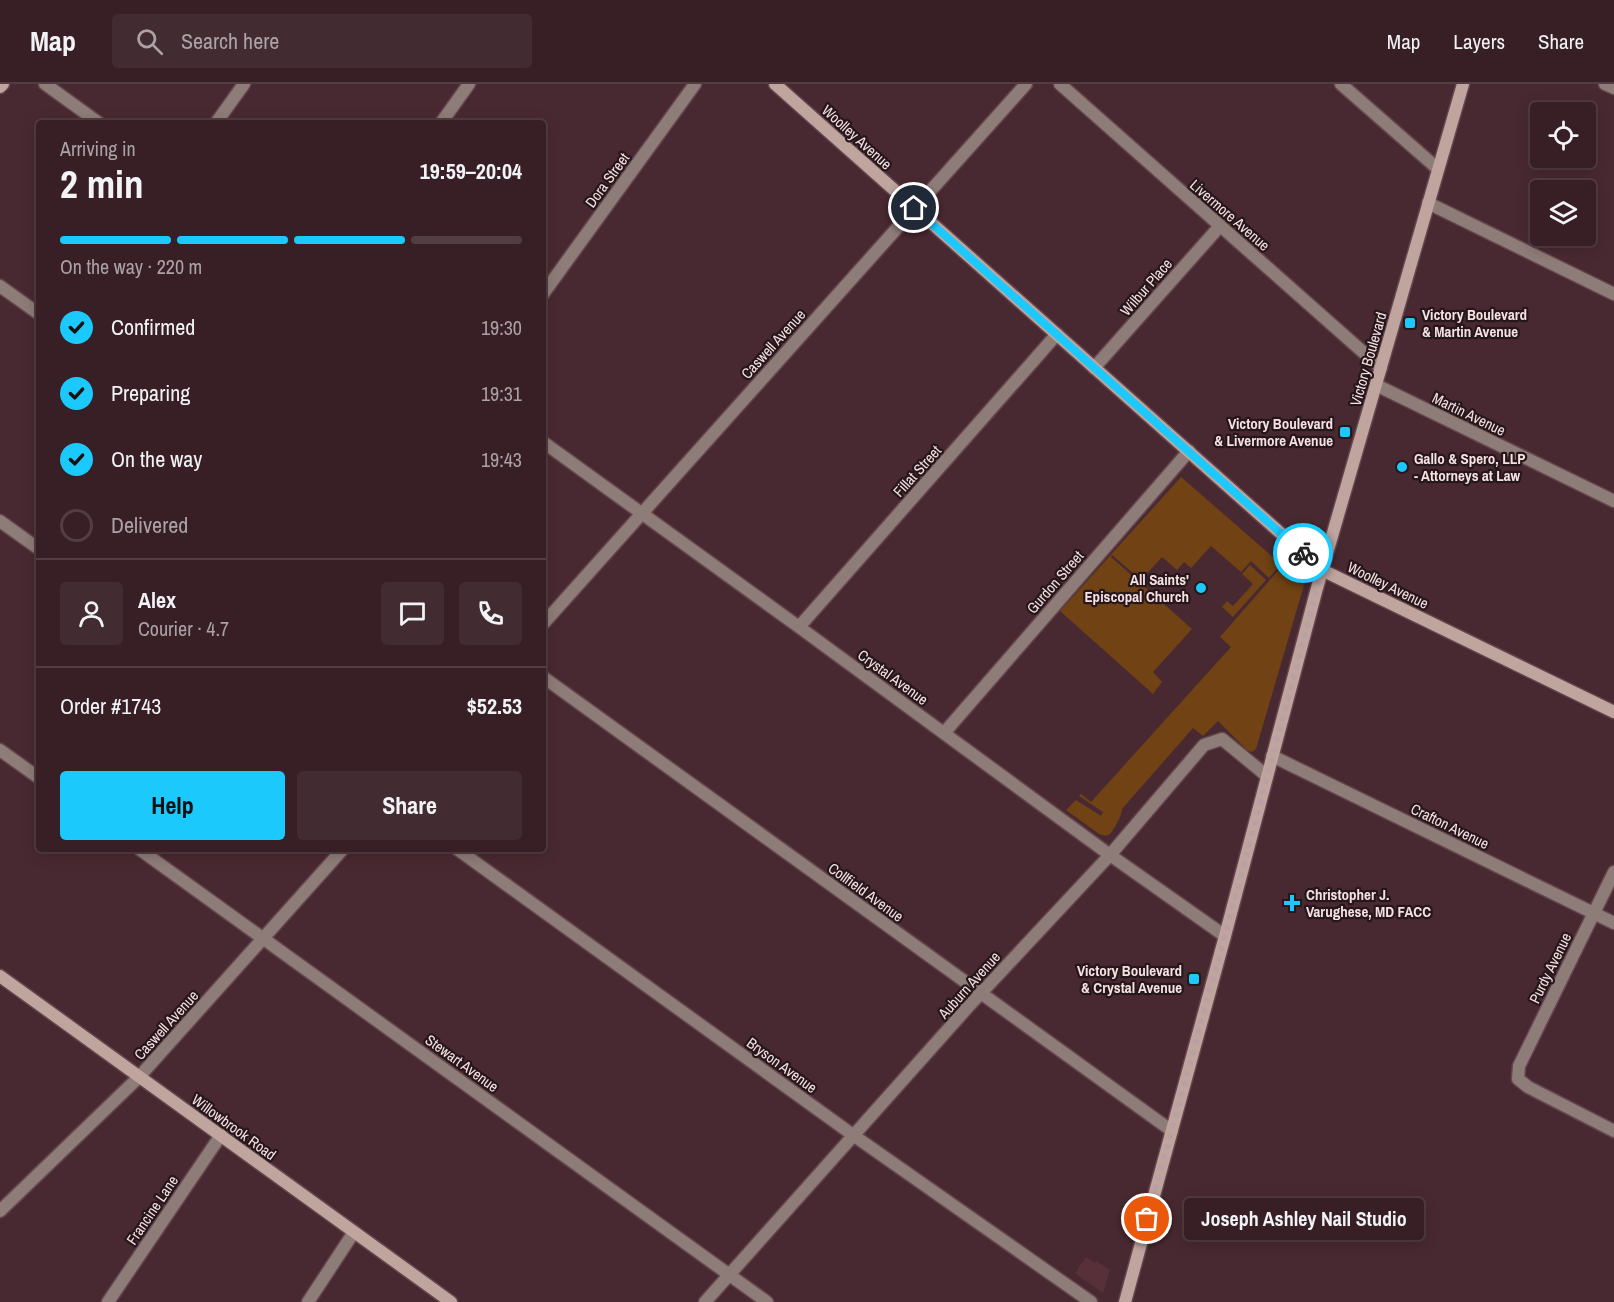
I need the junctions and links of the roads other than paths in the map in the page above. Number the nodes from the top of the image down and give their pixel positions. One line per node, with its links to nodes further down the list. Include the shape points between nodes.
1 (3, 84): 12 (street)
2 (45, 84): 14 (street)
3 (244, 84): 15 (street)
4 (469, 84): 16 (street)
5 (695, 84): 22 (street, Dora Street)
6 (775, 84): 19 (street, Woolley Avenue)
7 (1026, 84): 19 (street, Caswell Avenue)
8 (1060, 84): 20 (street, Livermore Avenue)
9 (1341, 84): 17 (street)
10 (1462, 84): 17 (street, Victory Boulevard)
11 (1605, 84): 13 (street)
12 (0, 87)
13 (1614, 88)
14 (95, 120)
15 (218, 120)
16 (443, 120)
17 (1438, 169): 18 (street, Victory Boulevard)
18 (1428, 203): 23 (street); 27 (street, Victory Boulevard)
19 (914, 208): 25 (street, Woolley Avenue); 32 (street, Caswell Avenue)
20 (1220, 226): 26 (street, Wilbur Place); 27 (street, Livermore Avenue)
21 (0, 286): 24 (street)
22 (546, 290)
23 (1614, 294)
24 (36, 312)
25 (1057, 334): 26 (street, Woolley Avenue); 37 (street, Fillat Street)
26 (1094, 368): 30 (street, Woolley Avenue)
27 (1381, 368): 28 (street, Victory Boulevard)
28 (1376, 385): 31 (street, Martin Avenue); 35 (street, Victory Boulevard)
29 (546, 444): 32 (street, Crystal Avenue)
30 (1189, 451): 35 (street, Woolley Avenue); 40 (street, Gurdon Street)
31 (1614, 501)
32 (642, 513): 36 (street, Caswell Avenue); 37 (street, Crystal Avenue)
33 (0, 521): 34 (street)
34 (36, 547)
35 (1322, 570): 39 (street, Woolley Avenue); 42 (street, Victory Boulevard)
36 (546, 621)
37 (799, 627): 40 (street, Crystal Avenue)
38 (546, 679): 55 (street, Collfield Avenue)
39 (1614, 712)
40 (944, 733): 48 (street, Crystal Avenue)
41 (0, 750): 43 (street)
42 (1272, 756): 44 (street, Victory Boulevard); 50 (street, Crafton Avenue)
43 (36, 776)
44 (1267, 776): 48 (street, Auburn Avenue, via 1222,739 1204,745); 52 (street, Victory Boulevard)
45 (142, 852): 53 (street, Stewart Avenue)
46 (340, 852): 53 (street, Caswell Avenue)
47 (461, 852): 60 (street, Bryson Avenue)
48 (1110, 855): 52 (street, Crystal Avenue); 55 (street, Auburn Avenue)
49 (1614, 872): 50 (street, Purdy Avenue)
50 (1594, 913): 51 (street, Crafton Avenue); 58 (street, Purdy Avenue, via 1519,1066 1518,1079)
51 (1614, 923)
52 (1225, 936): 57 (street, Victory Boulevard)
53 (263, 938): 56 (street, Caswell Avenue); 63 (street, Stewart Avenue)
54 (0, 976): 56 (street, Willowbrook Road)
55 (980, 994): 57 (street, Collfield Avenue); 60 (street, Auburn Avenue)
56 (140, 1077): 59 (street, Willowbrook Road); 61 (street, Caswell Avenue)
57 (1172, 1131): 70 (street, Victory Boulevard)
58 (1614, 1131)
59 (221, 1135): 62 (street, Willowbrook Road); 64 (street, Francine Lane)
60 (853, 1135): 63 (street, Auburn Avenue); 69 (street, Bryson Avenue)
61 (0, 1211)
62 (354, 1232): 65 (street); 66 (street, Willowbrook Road)
63 (729, 1275): 67 (street, Auburn Avenue); 68 (street, Stewart Avenue)
64 (108, 1302)
65 (308, 1302)
66 (451, 1302)
67 (705, 1302)
68 (767, 1302)
69 (1091, 1302)
70 (1125, 1302)

